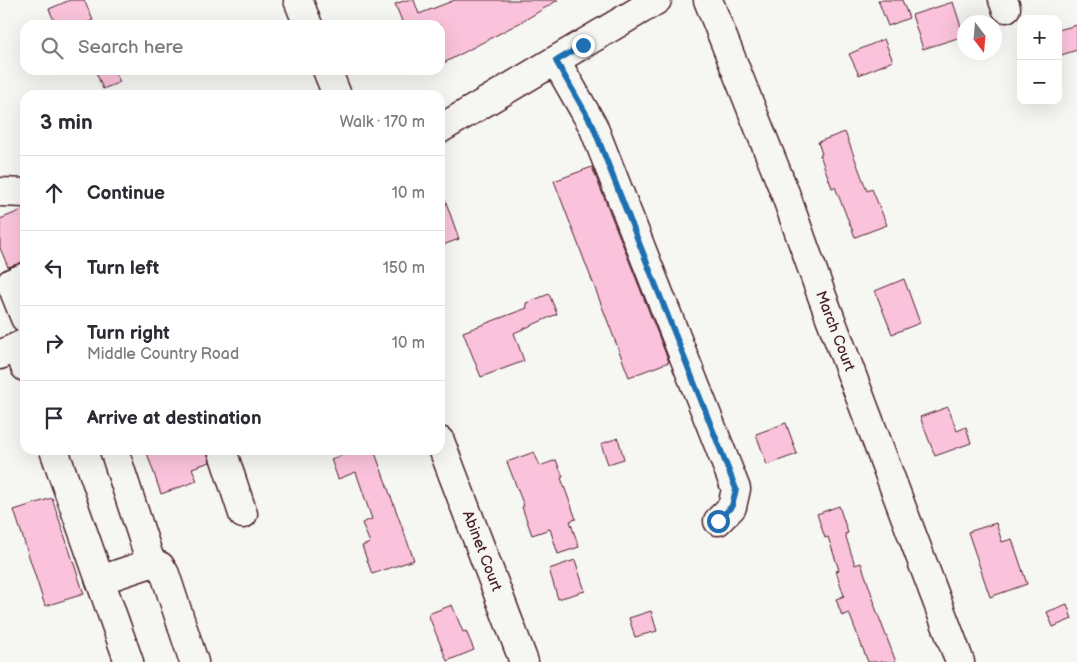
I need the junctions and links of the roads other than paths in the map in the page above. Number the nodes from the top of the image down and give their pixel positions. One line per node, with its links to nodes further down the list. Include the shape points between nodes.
1 (298, 0): 4 (street)
2 (657, 0): 5 (street)
3 (708, 0): 24 (street, March Court, via 785,193)
4 (306, 20)
5 (556, 61): 8 (street); 18 (street, via 593,126 736,489 732,506)
6 (329, 75): 7 (street)
7 (335, 90)
8 (445, 126)
9 (0, 192): 10 (street)
10 (20, 193)
11 (20, 279): 12 (street, via 11,283)
12 (20, 306)
13 (445, 454): 23 (street, Abinet Court)
14 (56, 455): 20 (street)
15 (116, 455): 19 (street)
16 (224, 455): 17 (street)
17 (243, 514)
18 (718, 521)
19 (151, 563): 20 (street); 22 (street, via 160,566 165,574)
20 (100, 580): 21 (street)
21 (130, 662)
22 (194, 662)
23 (524, 662)
24 (960, 662)

